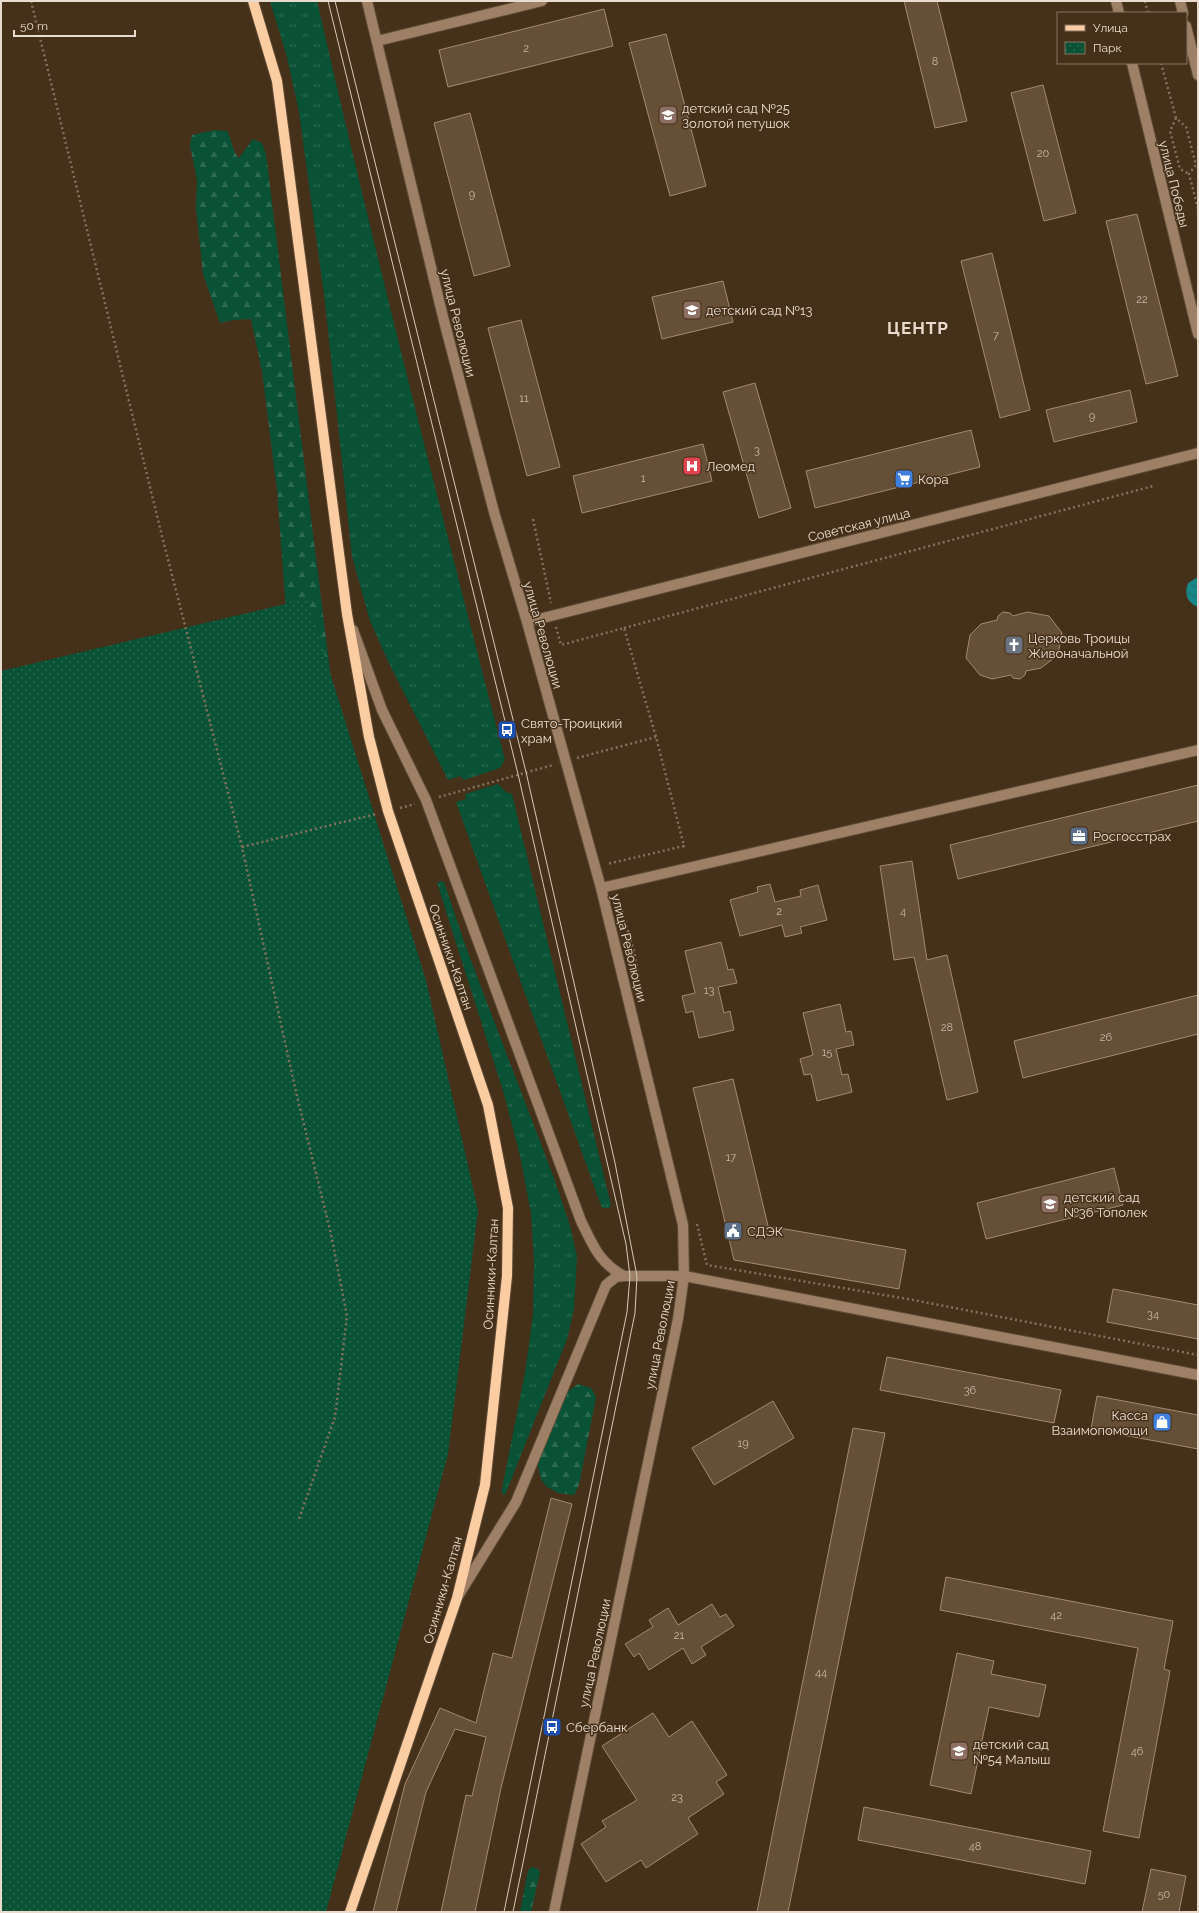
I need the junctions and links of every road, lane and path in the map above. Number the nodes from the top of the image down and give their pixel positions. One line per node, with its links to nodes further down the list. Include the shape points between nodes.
1 (31, 1): 32 (path, via 162,536)
2 (253, 1): 23 (main road, Осинники-Калтан, via 276,81)
3 (367, 1): 12 (street, улица Революции)
4 (542, 1): 12 (street)
5 (1116, 1): 8 (street)
6 (1145, 1): 9 (path)
7 (1180, 1): 10 (street)
8 (1119, 12)
9 (1148, 12)
10 (1183, 12)
11 (1187, 30): 15 (street)
12 (377, 42): 25 (street, улица Революции, via 443,317 494,512)
13 (1132, 64): 19 (street, улица Победы)
14 (1161, 64): 16 (path)
15 (1198, 75)
16 (1176, 118): 17 (path, via 1170,131 1180,169); 17 (path, via 1186,127 1196,165)
17 (1189, 174): 18 (path)
18 (1198, 209)
19 (1198, 334)
20 (1198, 453): 24 (street, Советская улица)
21 (1153, 486): 26 (path)
22 (533, 520): 24 (path)
23 (347, 614): 30 (street, via 382,710); 31 (main road, Осинники-Калтан, via 369,737)
24 (554, 616): 25 (street, Советская улица); 26 (path, via 561,645)
25 (527, 622): 29 (street, улица Революции)
26 (624, 628): 27 (path)
27 (656, 737): 29 (path); 33 (path, via 684,846 605,865)
28 (1198, 750): 33 (street)
29 (564, 762): 30 (path); 34 (street, улица Революции)
30 (426, 800): 31 (path); 38 (street, via 581,1221 603,1262)
31 (388, 811): 32 (path); 43 (main road, Осинники-Калтан, via 488,1105 508,1208 507,1276 485,1485)
32 (242, 846): 42 (path, via 296,1092 331,1234 347,1316 335,1417)
33 (613, 886): 34 (street)
34 (601, 888): 39 (street, улица Революции, via 683,1226)
35 (620, 908): 36 (path, via 634,951)
36 (641, 994)
37 (696, 1220): 40 (path, via 707,1265 908,1299)
38 (624, 1276): 39 (street); 43 (street, via 616,1277 606,1285 516,1502)
39 (684, 1276): 41 (street); 45 (street, улица Революции, via 678,1320)
40 (1198, 1355)
41 (1198, 1374)
42 (299, 1519)
43 (457, 1598): 44 (main road, Осинники-Калтан)
44 (350, 1912)
45 (554, 1912)

